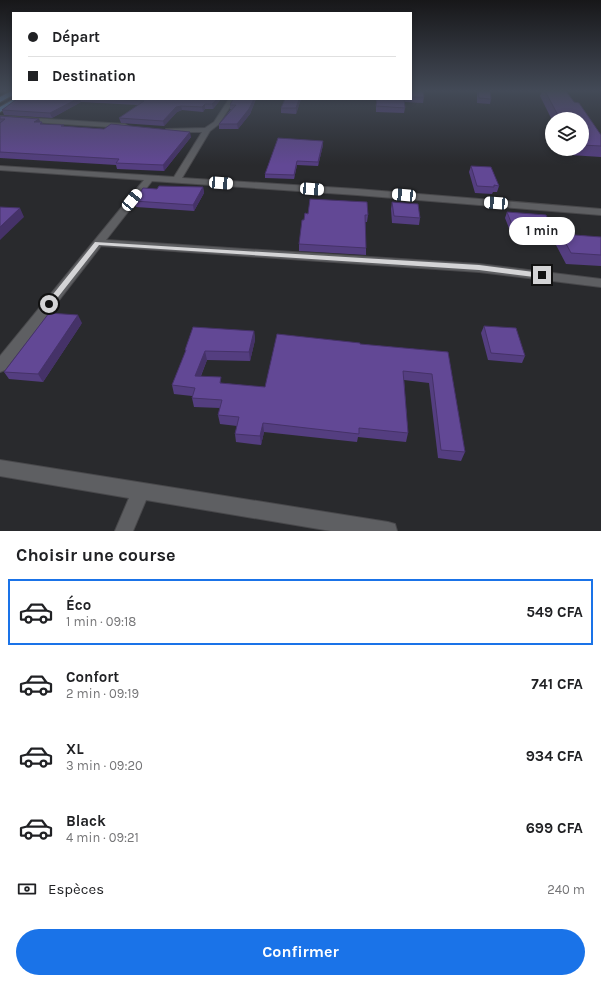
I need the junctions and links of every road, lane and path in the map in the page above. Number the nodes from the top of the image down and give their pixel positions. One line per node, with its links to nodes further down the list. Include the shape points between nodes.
1 (222, 116): 5 (street)
2 (0, 118): 3 (street)
3 (132, 127)
4 (164, 129): 5 (street)
5 (207, 130): 8 (street)
6 (0, 168): 7 (street)
7 (150, 178): 8 (street); 10 (street)
8 (176, 180): 9 (street)
9 (601, 212)
10 (97, 243): 11 (street, via 479,268); 12 (street)
11 (601, 283)
12 (0, 366)
13 (0, 468): 14 (street)
14 (141, 491): 15 (street); 16 (street)
15 (124, 531)
16 (388, 531)

